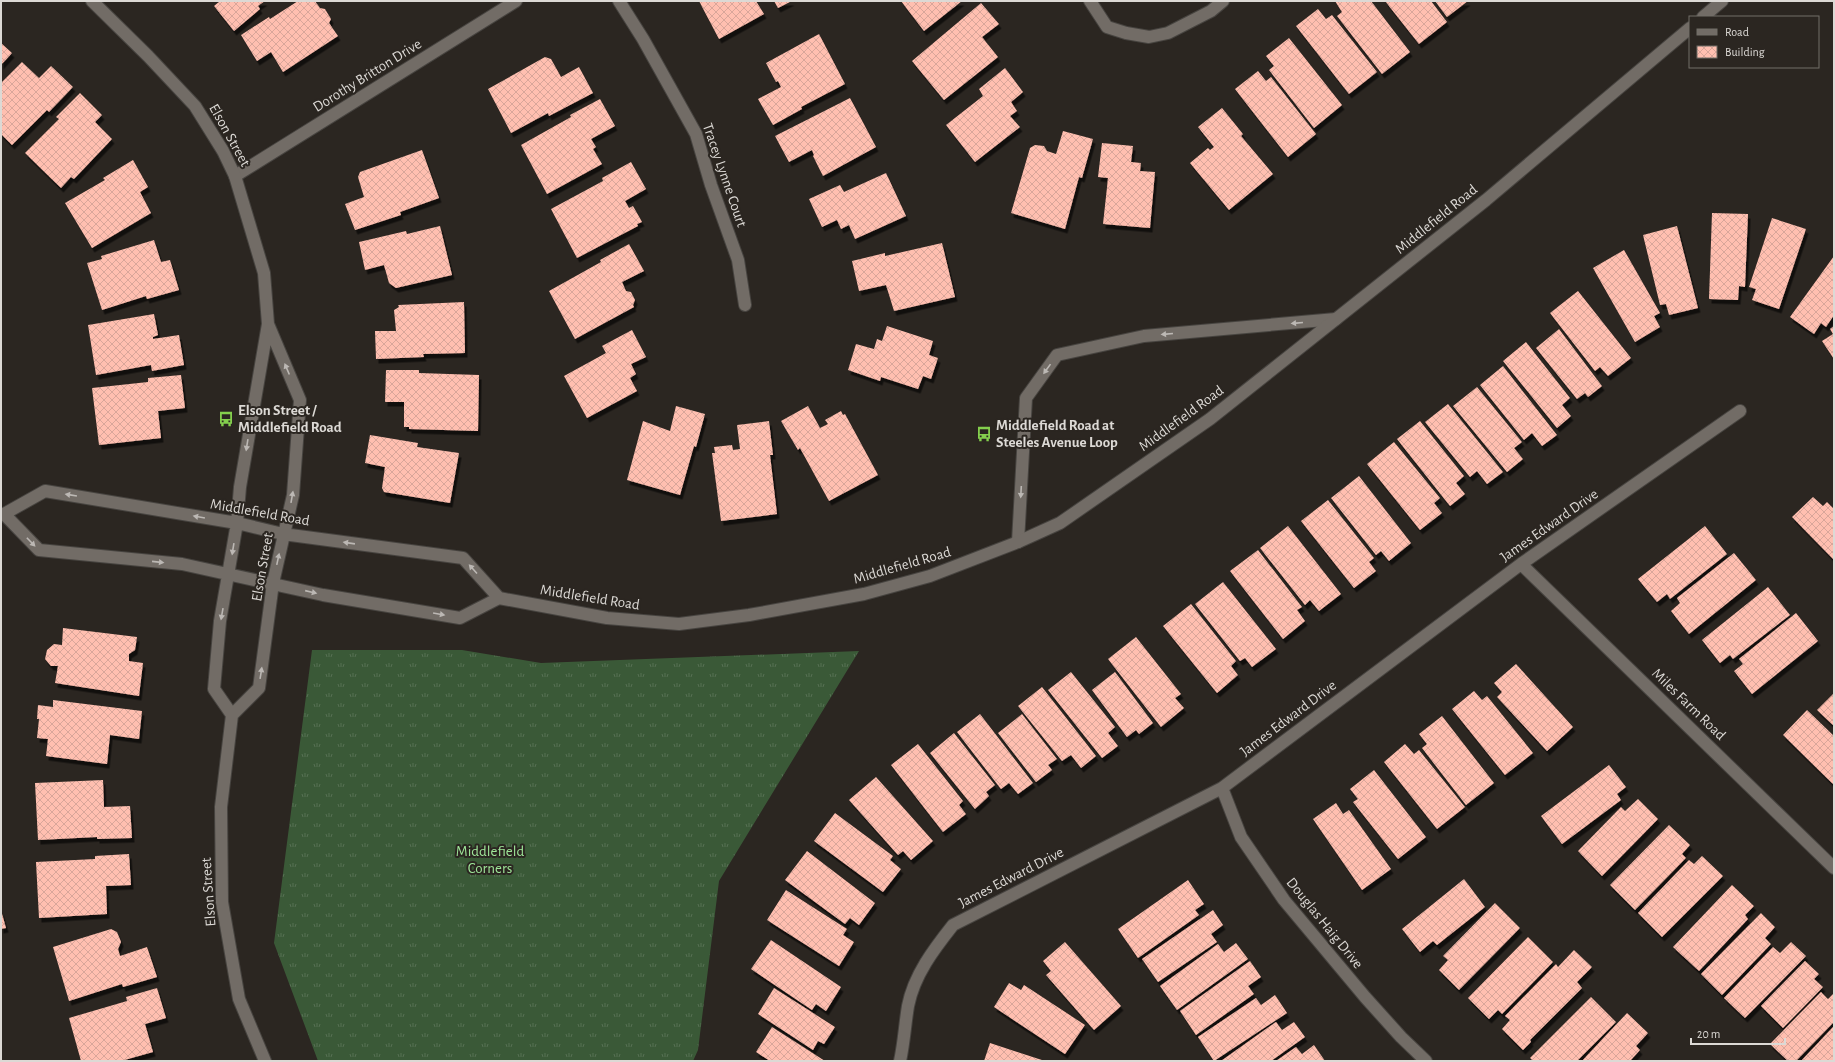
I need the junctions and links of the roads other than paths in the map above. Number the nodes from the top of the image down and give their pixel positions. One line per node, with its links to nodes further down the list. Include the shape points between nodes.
1 (92, 1): 9 (street, Elson Street, via 195,106)
2 (516, 1): 9 (street, Dorothy Britton Drive)
3 (619, 1): 10 (street, Tracey Lynne Court, via 696,134 738,260)
4 (1090, 1): 5 (street, via 1107,27 1149,37 1168,33 1211,11)
5 (1224, 1)
6 (1722, 1): 7 (street)
7 (1704, 16)
8 (1689, 29): 11 (street, Middlefield Road, via 1486,200)
9 (236, 176): 12 (street, Elson Street, via 264,273)
10 (745, 305)
11 (1336, 319): 17 (street, Middlefield Road, via 1210,419 1060,523); 17 (street, one-way to 17, via 1144,336 1057,355 1026,398)
12 (268, 324): 15 (street, Elson Street, one-way to 15, via 240,488); 16 (street, Elson Street, one-way to 12, via 293,495 300,400)
13 (1740, 411): 18 (street, James Edward Drive)
14 (3, 514): 15 (street, Middlefield Road, one-way to 14, via 46,491); 19 (street, Middlefield Road, one-way to 19, via 39,550 182,564)
15 (237, 523): 16 (street, Middlefield Road); 19 (street, Elson Street, one-way to 19)
16 (284, 534): 20 (street, Elson Street, one-way to 16); 21 (street, Middlefield Road, one-way to 16, via 463,558)
17 (1018, 542): 21 (street, Middlefield Road, via 930,576 864,594 749,615 679,624 607,618)
18 (1521, 564): 23 (street, James Edward Drive); 24 (street, Miles Farm Road)
19 (229, 575): 20 (street, Middlefield Road); 22 (street, Elson Street, one-way to 22, via 220,621 214,689)
20 (273, 583): 21 (street, Middlefield Road, one-way to 21, via 460,618); 22 (street, Elson Street, one-way to 20, via 259,688)
21 (499, 598)
22 (232, 715): 25 (street, Elson Street, via 221,808 222,902 239,999)
23 (1222, 788): 26 (street, James Edward Drive, via 953,925 933,950 917,980 908,1005); 27 (street, Douglas Haig Drive, via 1242,837 1284,900 1364,997)
24 (1834, 868)
25 (265, 1061)
26 (900, 1061)
27 (1426, 1061)

